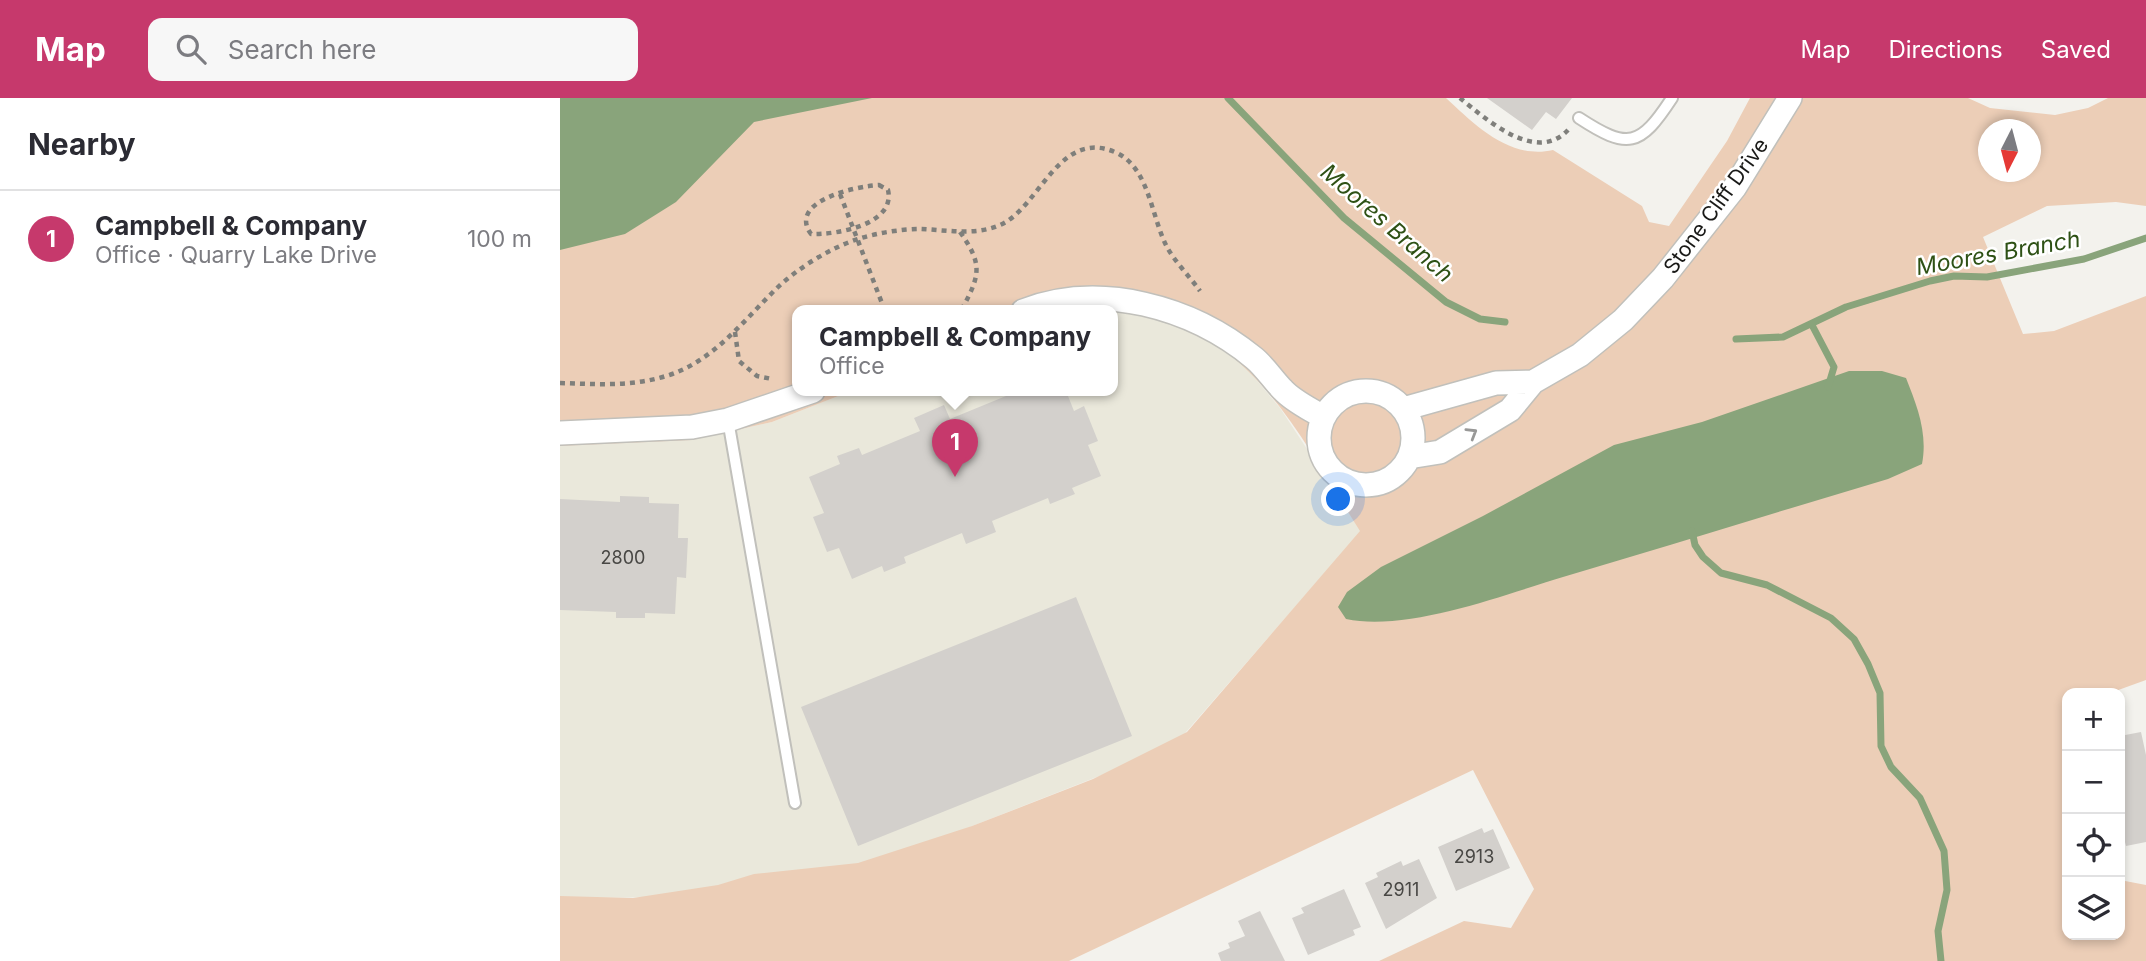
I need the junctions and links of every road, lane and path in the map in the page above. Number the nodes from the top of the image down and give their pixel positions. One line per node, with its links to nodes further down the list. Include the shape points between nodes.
1 (1460, 98): 4 (path, via 1492,124 1542,143 1559,140)
2 (1672, 98): 4 (lane, via 1644,135 1621,140)
3 (1790, 98): 15 (street, Stone Cliff Drive, via 1735,187 1663,278 1623,320 1580,355)
4 (1579, 118)
5 (840, 194): 6 (path); 6 (path, via 813,205 804,225 811,234); 6 (path, via 863,186 879,185 888,190 885,210)
6 (854, 229): 8 (path)
7 (960, 232): 8 (path, via 918,229); 9 (path, via 1003,224 1068,156 1101,148 1138,169 1169,250); 11 (path, via 978,265 975,286)
8 (858, 239): 10 (path); 13 (path, via 808,264)
9 (1200, 291)
10 (884, 305)
11 (964, 305)
12 (1043, 305): 19 (street, via 1097,298 1170,311 1211,329 1255,359 1285,393)
13 (734, 332): 14 (path, via 739,361 757,376); 16 (path, via 711,353 668,376 620,384)
14 (776, 380)
15 (1533, 382): 18 (street, Stone Cliff Drive, via 1496,383); 22 (street, Stone Cliff Drive, one-way to 15, via 1440,452 1510,410)
16 (560, 383)
17 (798, 396): 20 (street)
18 (1404, 409): 19 (street, via 1377,391 1361,391 1332,404); 22 (street, via 1413,432)
19 (1323, 417): 22 (street, via 1319,447 1325,461 1346,481 1376,484 1401,469)
20 (728, 420): 21 (street, via 660,430); 23 (lane)
21 (560, 433)
22 (1409, 457)
23 (795, 803)

